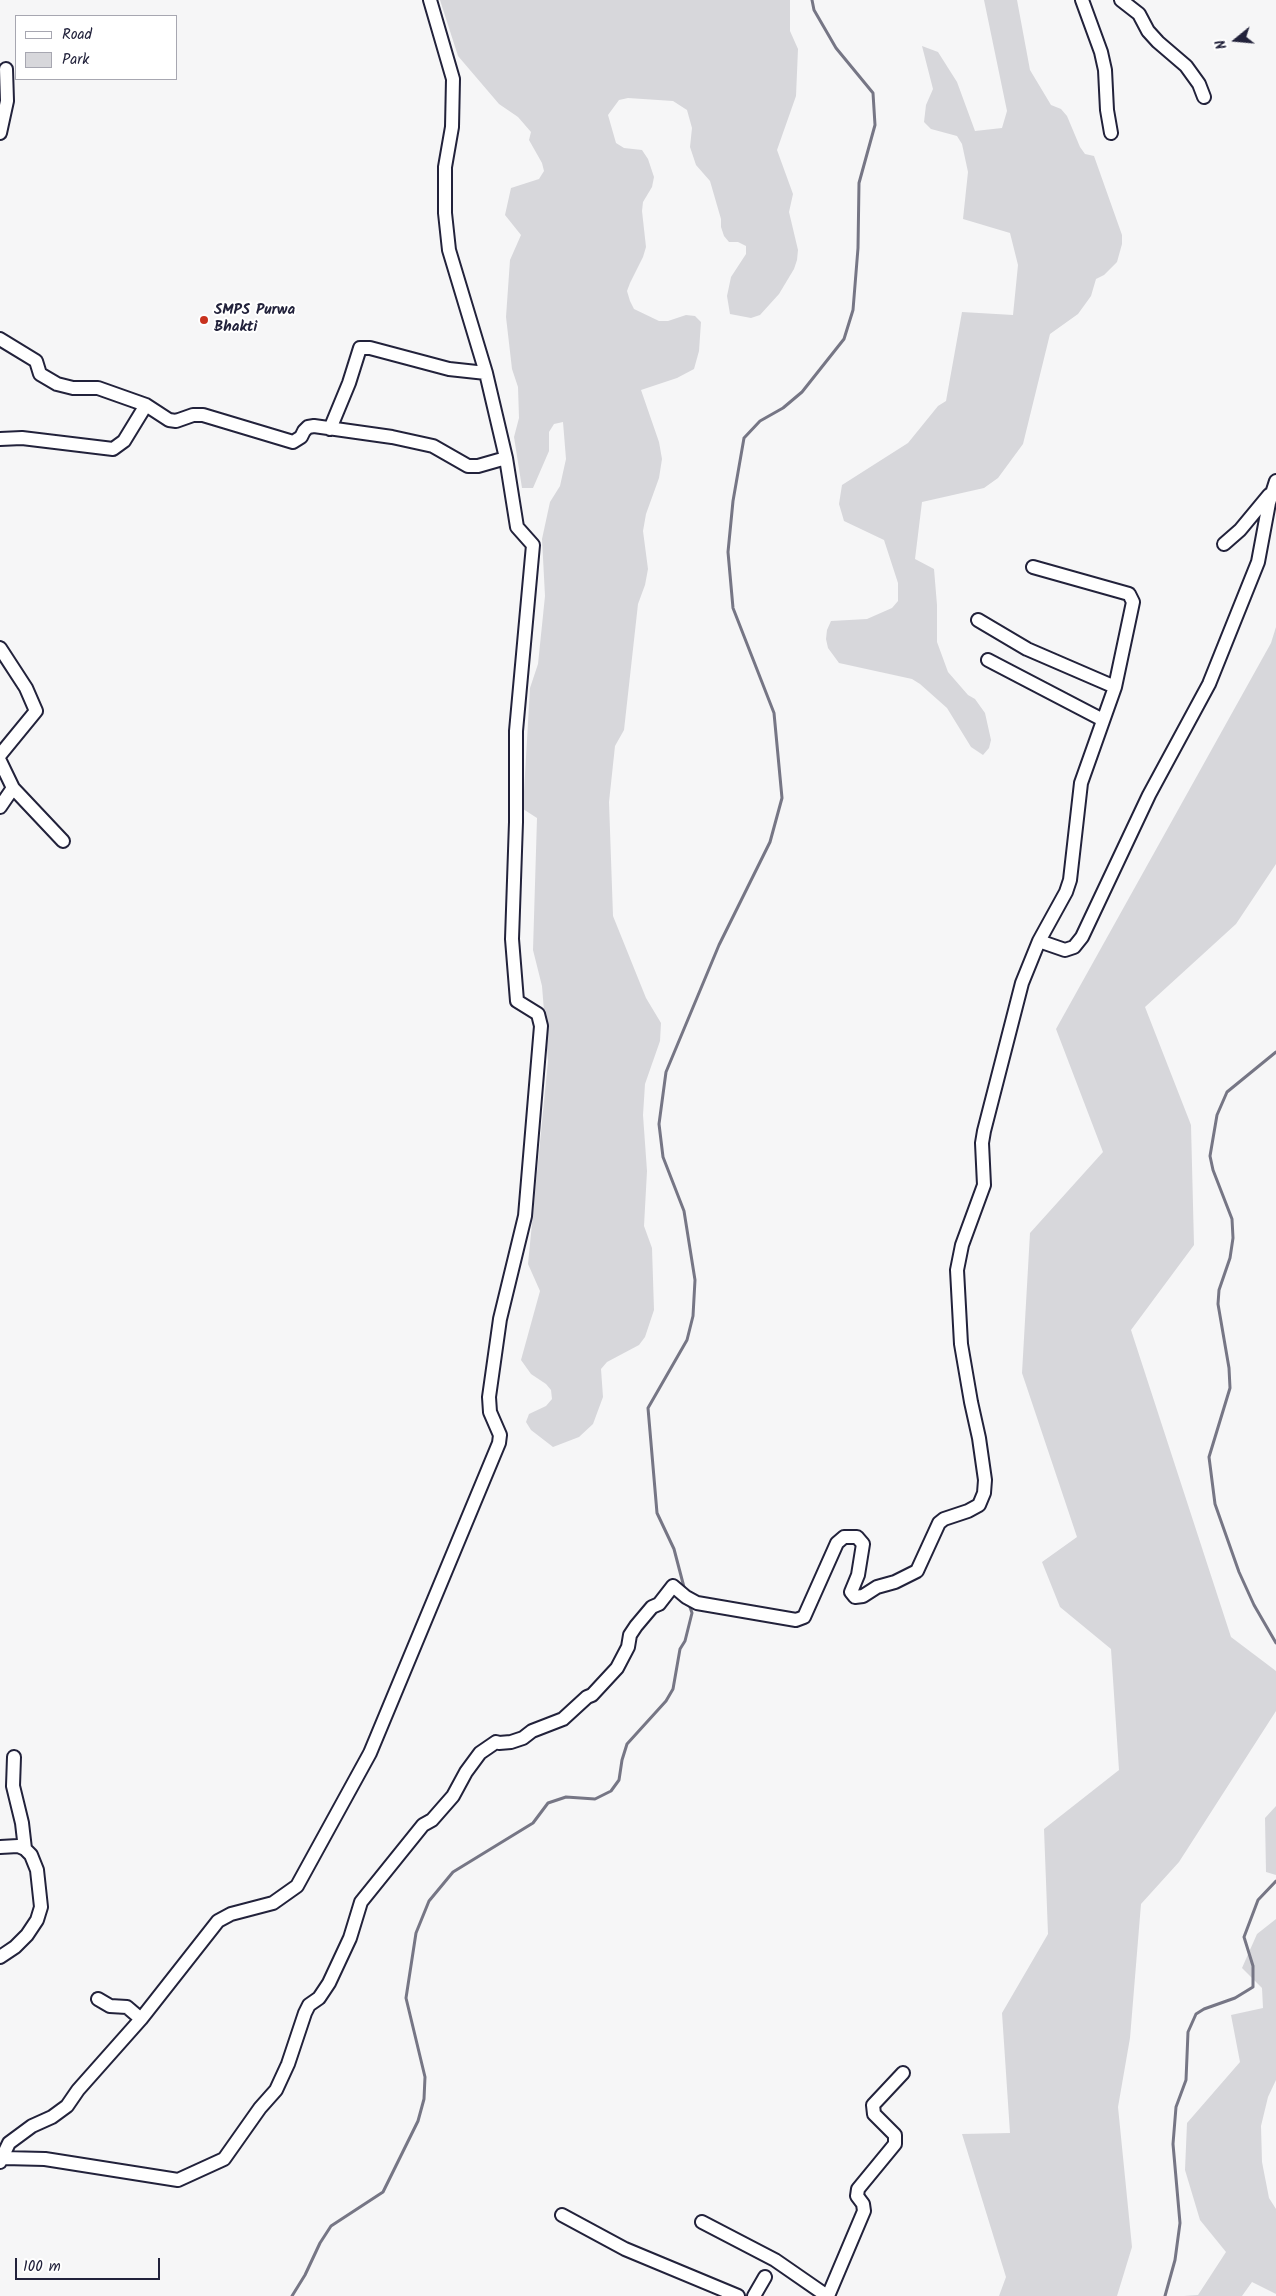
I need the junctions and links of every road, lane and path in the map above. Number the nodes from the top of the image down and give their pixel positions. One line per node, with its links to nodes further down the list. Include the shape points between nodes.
1 (430, 0): 9 (street, via 453,79 452,127 445,167 449,250)
2 (1082, 0): 7 (street, via 1105,70)
3 (1121, 0): 5 (street, via 1139,14 1158,42 1186,66)
4 (6, 69): 6 (street, via 7,101)
5 (1204, 97)
6 (0, 133)
7 (1111, 133)
8 (0, 339): 10 (street, via 36,361 40,374 57,384 98,388)
9 (486, 373): 11 (street, via 449,369 360,348); 13 (street)
10 (146, 405): 11 (street, via 170,420 203,415 293,442 308,427); 12 (street, via 124,441 113,449 22,438)
11 (330, 429): 13 (street, via 392,436 433,446 468,466)
12 (0, 439)
13 (506, 458): 33 (street, via 518,530 531,541 533,548 516,731 512,957 518,1001 536,1012 541,1021 525,1216 500,1319 489,1397 490,1412 500,1435 499,1443 370,1753 297,1886 273,1903 224,1917)
14 (1274, 487): 15 (street, via 1240,530); 27 (street, via 1258,562 1205,692 1149,795 1082,937 1074,947 1065,950)
15 (1224, 544)
16 (1033, 566): 20 (street, via 1131,596 1133,602)
17 (978, 620): 20 (street, via 1027,649)
18 (0, 648): 22 (street, via 26,688 36,711)
19 (988, 660): 21 (street)
20 (1115, 688): 21 (street)
21 (1102, 720): 27 (street, via 1078,799 1070,880)
22 (0, 755)
23 (0, 761): 24 (street)
24 (13, 788): 25 (street); 26 (street)
25 (0, 806)
26 (63, 841)
27 (1039, 941): 35 (street, via 1022,983 984,1131 984,1185 962,1245 957,1270 961,1344 985,1480 984,1493 978,1505 939,1523 917,1571 855,1598 851,1592 858,1575 862,1544 857,1537 844,1537 837,1543 804,1617 796,1620 697,1603 673,1586 636,1626 616,1668 592,1695 563,1719 532,1730 517,1740 496,1742 480,1753 453,1796 423,1826 361,1902 350,1938 329,1984 308,2006 276,2090 224,2159 178,2180 45,2159)
28 (14, 1757): 30 (street, via 13,1786)
29 (0, 1847): 30 (street)
30 (25, 1849): 31 (street, via 37,1870 41,1907 27,1935)
31 (0, 1957)
32 (98, 1999): 33 (street, via 110,2006 127,2007)
33 (141, 2019): 35 (street, via 67,2106 10,2143)
34 (903, 2072): 41 (street, via 873,2105 874,2114 894,2135 895,2144 858,2189 857,2196 864,2212)
35 (2, 2160)
36 (562, 2216): 39 (street, via 625,2248)
37 (702, 2222): 41 (street, via 775,2260)
38 (765, 2277): 40 (street)
39 (738, 2296)
40 (754, 2296)
41 (828, 2296)

